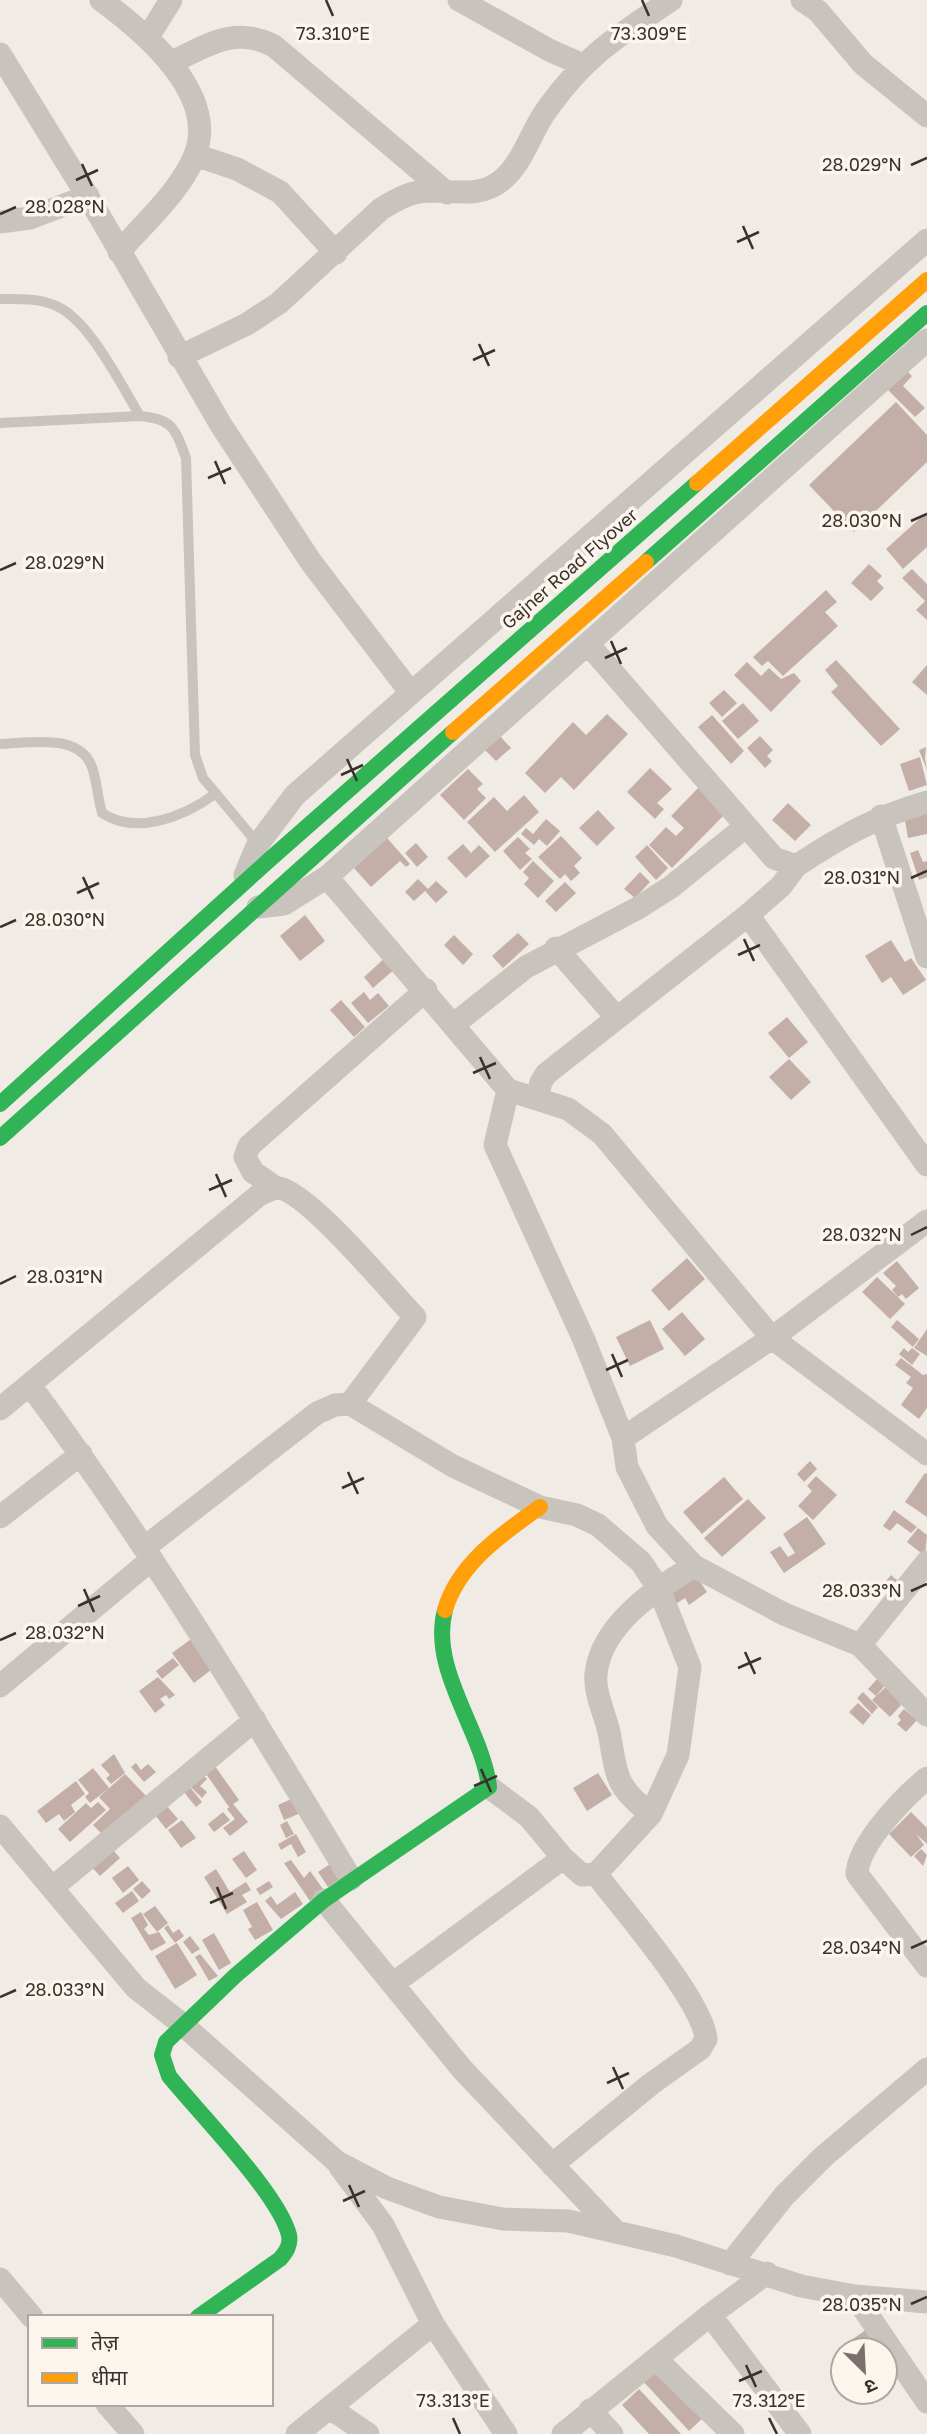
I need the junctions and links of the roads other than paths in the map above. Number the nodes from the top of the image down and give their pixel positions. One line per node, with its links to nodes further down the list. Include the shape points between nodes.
1 (101, 0): 6 (street)
2 (171, 0): 6 (street)
3 (459, 0): 9 (street)
4 (671, 0): 9 (street)
5 (802, 0): 10 (street, via 818,11 863,64)
6 (148, 37): 8 (street)
7 (0, 54): 13 (street)
8 (170, 63): 11 (street, via 197,110); 12 (street, via 218,41 257,37 274,46)
9 (581, 64): 12 (street, via 502,181 474,192)
10 (927, 116)
11 (195, 155): 16 (street, via 171,194); 17 (street, via 271,186)
12 (447, 193): 17 (street, via 416,192 399,198 381,209)
13 (88, 196): 14 (street, via 30,218); 16 (street)
14 (0, 222)
15 (927, 240): 26 (street)
16 (119, 252): 22 (street)
17 (336, 253): 22 (street, via 279,303)
18 (927, 280): 32 (main road, Gajner Road Flyover)
19 (0, 299): 23 (lane, via 56,305 75,320)
20 (927, 313): 36 (main road)
21 (927, 340): 25 (street)
22 (179, 357): 26 (street, via 311,562)
23 (140, 416): 24 (lane); 28 (lane, via 170,423 186,458 193,744 203,778)
24 (0, 423)
25 (588, 644): 31 (street); 34 (street)
26 (411, 694): 32 (street, via 295,795)
27 (0, 744): 28 (lane, via 74,746 86,755 102,813 112,820 167,819 192,811)
28 (215, 794): 32 (lane)
29 (927, 802): 30 (street)
30 (881, 816): 33 (street); 39 (street)
31 (745, 827): 33 (street, via 774,858); 38 (street, via 671,887)
32 (263, 852): 35 (street)
33 (796, 866): 37 (street)
34 (327, 877): 36 (street, via 284,904); 40 (street)
35 (239, 887): 45 (main road)
36 (255, 907): 46 (main road)
37 (748, 915): 41 (street); 47 (street)
38 (556, 948): 41 (street); 42 (street)
39 (927, 957)
40 (426, 990): 42 (street); 48 (street, via 249,1146 245,1157 253,1172)
41 (617, 1018): 44 (street, via 546,1074)
42 (453, 1025): 43 (street)
43 (508, 1090): 44 (street); 54 (street, via 495,1145)
44 (537, 1098): 50 (street, via 568,1109 602,1134)
45 (0, 1104)
46 (0, 1138)
47 (927, 1165)
48 (276, 1188): 51 (street, via 259,1195); 52 (street, via 293,1193 313,1209 415,1317)
49 (927, 1221): 50 (street)
50 (772, 1338): 54 (street); 56 (street)
51 (30, 1385): 53 (street); 55 (street)
52 (350, 1404): 57 (street, via 453,1466); 59 (street, via 317,1413)
53 (0, 1409)
54 (623, 1438): 61 (street, via 627,1467 640,1496 657,1526)
55 (81, 1454): 58 (street); 59 (street)
56 (927, 1454)
57 (540, 1507): 62 (street, via 598,1525 641,1562); 68 (main road, via 481,1555 448,1599 444,1632 451,1672)
58 (0, 1517)
59 (148, 1554): 64 (street); 66 (street)
60 (927, 1562): 63 (street)
61 (694, 1566): 62 (street); 63 (street, via 785,1614)
62 (659, 1589): 69 (street, via 690,1667 690,1685 678,1755); 69 (street, via 613,1633 596,1676 616,1773 628,1796)
63 (860, 1646): 65 (street)
64 (0, 1686)
65 (927, 1715)
66 (255, 1720): 73 (street); 74 (street)
67 (927, 1778): 76 (street, via 884,1822 858,1863 857,1874)
68 (489, 1787): 71 (street, via 529,1817); 73 (main road)
69 (651, 1814): 72 (street)
70 (0, 1826): 74 (street)
71 (563, 1858): 72 (street, via 582,1875); 77 (street)
72 (596, 1874): 81 (street, via 679,1985 702,2023 706,2039 700,2049)
73 (352, 1879): 75 (main road)
74 (52, 1888): 78 (street, via 136,1988)
75 (324, 1900): 77 (street); 78 (main road)
76 (927, 1966)
77 (394, 1983): 81 (street, via 462,2068)
78 (182, 2024): 80 (street); 89 (main road, via 166,2042 162,2055 169,2076 277,2210 289,2237 288,2250 280,2259)
79 (927, 2069): 83 (street, via 823,2157)
80 (337, 2162): 82 (street, via 387,2188 439,2207 503,2219 568,2221); 91 (street, via 397,2247)
81 (552, 2165): 82 (street)
82 (617, 2232): 83 (street)
83 (730, 2264): 84 (street)
84 (767, 2273): 86 (street, via 801,2286); 90 (street)
85 (0, 2279): 88 (street)
86 (855, 2296): 87 (street); 93 (street)
87 (927, 2302)
88 (30, 2315)
89 (201, 2315)
90 (710, 2315): 92 (street); 104 (street)
91 (433, 2324): 95 (street); 100 (street)
92 (656, 2359): 96 (street); 103 (street)
93 (927, 2402)
94 (109, 2406): 97 (street)
95 (330, 2408): 98 (street); 99 (street)
96 (590, 2410): 101 (street); 102 (street)
97 (133, 2434)
98 (297, 2434)
99 (368, 2434)
100 (506, 2434)
101 (563, 2434)
102 (612, 2434)
103 (733, 2434)
104 (800, 2434)

